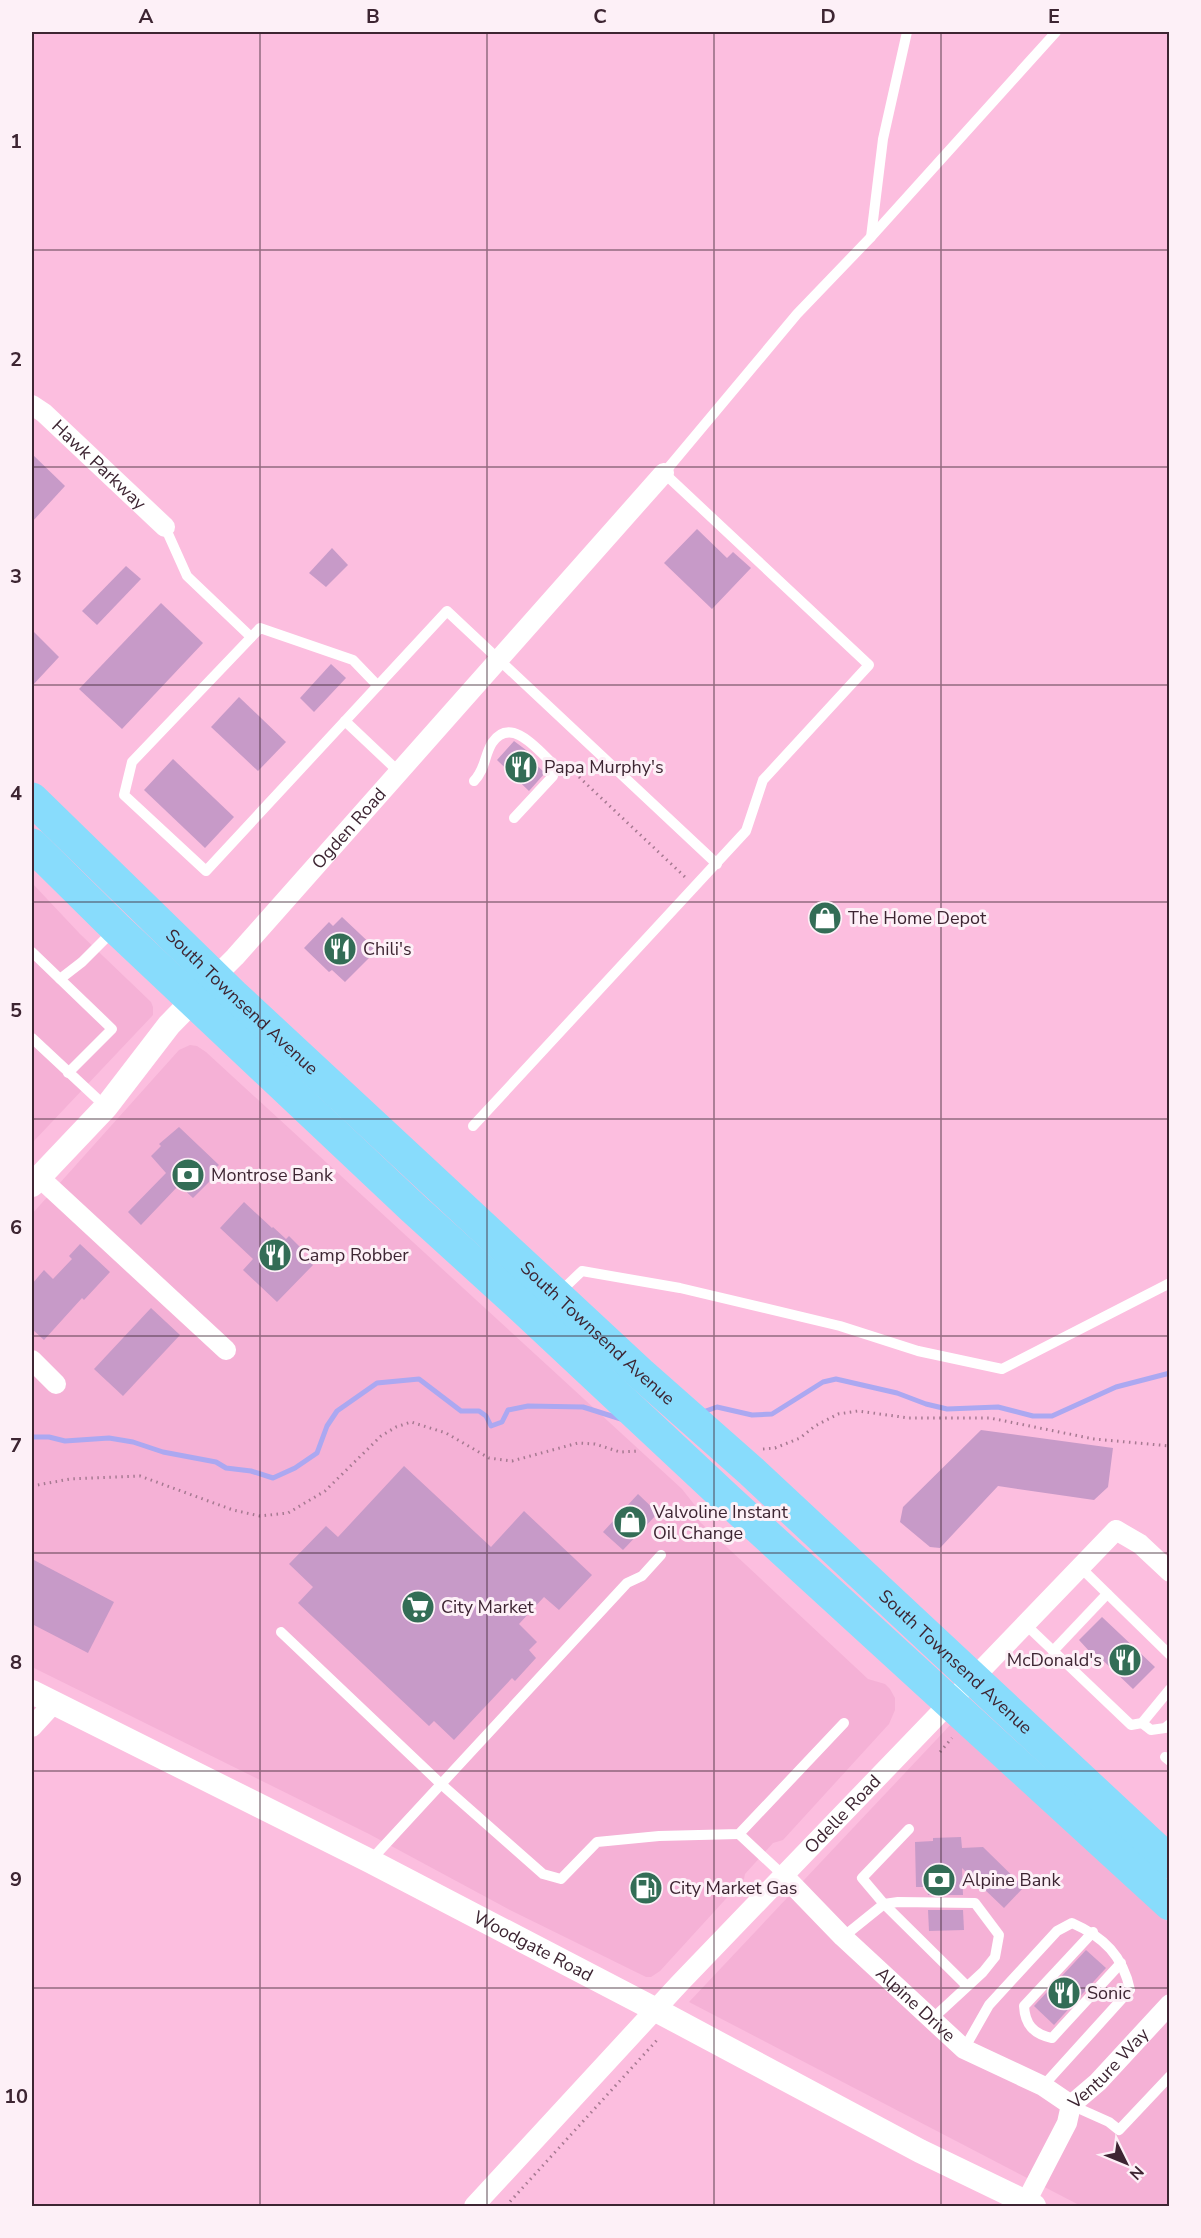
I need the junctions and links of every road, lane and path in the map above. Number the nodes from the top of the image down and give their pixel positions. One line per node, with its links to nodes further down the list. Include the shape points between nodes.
1 (907, 32): 3 (lane, via 883,139)
2 (1056, 32): 3 (lane)
3 (871, 237): 5 (lane, via 797,314)
4 (32, 405): 6 (street, Hawk Parkway)
5 (664, 472): 8 (street, Ogden Road); 17 (lane, via 869,665 763,780 746,831)
6 (165, 527): 7 (lane, via 187,576)
7 (251, 636): 9 (lane, via 260,628 353,660); 10 (lane, via 132,762 124,795 206,871)
8 (499, 659): 9 (lane, via 447,611); 11 (street, Ogden Road); 17 (lane)
9 (378, 686): 10 (lane)
10 (345, 721): 11 (lane)
11 (399, 772): 22 (street, Ogden Road)
12 (579, 777): 18 (path)
13 (474, 781): 15 (lane, via 483,772 492,743 500,735 521,735 541,752 553,764 553,776)
14 (32, 799): 22 (highway, South Townsend Avenue)
15 (514, 818)
16 (32, 845): 19 (highway, South Townsend Avenue)
17 (717, 864): 18 (lane)
18 (695, 886): 26 (lane)
19 (116, 928): 21 (lane); 22 (highway, South Townsend Avenue)
20 (32, 952): 21 (lane)
21 (60, 979): 24 (lane, via 112,1029)
22 (204, 989): 25 (street, Ogden Road, via 169,1025); 29 (highway, South Townsend Avenue); 48 (highway, South Townsend Avenue, via 412,1208)
23 (32, 1038): 24 (lane)
24 (68, 1073): 25 (lane)
25 (106, 1107): 27 (street, Ogden Road)
26 (473, 1126)
27 (35, 1181): 30 (street)
28 (1170, 1283): 29 (lane, via 1002,1369 918,1351 840,1326 680,1288 582,1270)
29 (556, 1295): 35 (highway, South Townsend Avenue, via 640,1373)
30 (226, 1350)
31 (32, 1360): 32 (street)
32 (56, 1384)
33 (1170, 1446): 35 (path, via 1094,1439 990,1418 909,1418 858,1411 838,1414 800,1438)
34 (642, 1451): 36 (path, via 620,1452 578,1443 512,1461 489,1458 446,1433 411,1422 381,1436 325,1491 288,1513 260,1516 140,1476 70,1479)
35 (753, 1460): 45 (highway, South Townsend Avenue)
36 (32, 1486)
37 (661, 1554): 56 (lane, via 642,1576 627,1583)
38 (1080, 1567): 39 (street, Odelle Road, via 1116,1530 1140,1544); 40 (lane); 41 (street, Odelle Road)
39 (1170, 1572)
40 (1107, 1594): 43 (lane); 44 (lane)
41 (1025, 1624): 43 (lane); 45 (street, Odelle Road)
42 (281, 1632): 56 (lane)
43 (1053, 1651): 51 (lane, via 1131,1725)
44 (1170, 1655)
45 (973, 1679): 48 (street, Odelle Road); 60 (highway, South Townsend Avenue)
46 (1170, 1689): 51 (lane)
47 (32, 1692): 49 (street, Woodgate Road)
48 (950, 1703): 61 (street, Odelle Road); 63 (highway, South Townsend Avenue)
49 (53, 1704): 53 (street); 59 (street, Woodgate Road)
50 (844, 1723): 58 (lane)
51 (1142, 1723): 52 (lane, via 1151,1730)
52 (1170, 1724)
53 (32, 1727)
54 (954, 1736): 55 (path)
55 (940, 1752)
56 (441, 1784): 58 (lane, via 543,1874 561,1879 597,1842); 59 (lane)
57 (909, 1829): 62 (lane, via 862,1878)
58 (739, 1834): 61 (lane)
59 (370, 1861): 69 (street, Woodgate Road)
60 (1170, 1862)
61 (784, 1876): 65 (street, Alpine Drive); 69 (street, Odelle Road)
62 (884, 1904): 65 (lane); 67 (lane); 67 (lane, via 975,1903 999,1935 994,1957)
63 (1170, 1904)
64 (1093, 1932): 66 (lane); 66 (lane, via 1024,2006 1025,2020 1033,2030 1052,2038); 72 (lane, via 1072,1923 1057,1931 989,2005)
65 (843, 1937): 70 (street, Alpine Drive)
66 (1121, 1963): 74 (lane, via 1130,1990)
67 (967, 1986): 70 (lane)
68 (1168, 2007): 75 (street, Venture Way, via 1098,2082)
69 (656, 2010): 76 (street, Woodgate Road, via 920,2151); 77 (street, Odelle Road)
70 (932, 2019): 72 (street, Alpine Drive)
71 (658, 2039): 78 (path)
72 (964, 2049): 74 (street, Alpine Drive)
73 (1170, 2076): 75 (lane, via 1119,2130)
74 (1043, 2086): 75 (street, Alpine Drive)
75 (1071, 2105): 76 (street, Venture Way)
76 (1030, 2204)
77 (474, 2206)
78 (506, 2206)

